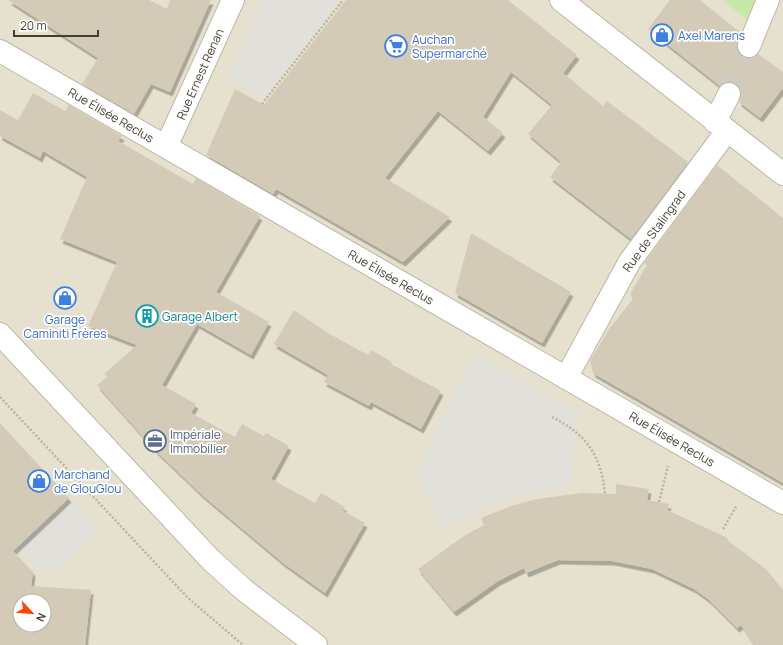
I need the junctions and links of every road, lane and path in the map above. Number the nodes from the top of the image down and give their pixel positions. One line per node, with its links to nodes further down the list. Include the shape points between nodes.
1 (233, 0): 10 (street, Rue Ernest Renan)
2 (343, 0): 8 (path)
3 (561, 0): 9 (street)
4 (768, 0): 5 (street)
5 (749, 46)
6 (0, 51): 10 (street, Rue Élisée Reclus)
7 (729, 94): 9 (street, Rue de Stalingrad)
8 (262, 104)
9 (721, 127): 11 (street); 13 (street, Rue de Stalingrad, via 630,261)
10 (166, 148): 13 (street, Rue Élisée Reclus)
11 (783, 174)
12 (0, 334): 21 (street, via 210,560 244,590)
13 (566, 378): 16 (street, Rue Élisée Reclus)
14 (0, 397): 20 (path, via 188,598)
15 (552, 417): 17 (path, via 584,438 597,456)
16 (674, 440): 18 (path); 19 (street, Rue Élisée Reclus)
17 (605, 494)
18 (659, 502)
19 (783, 503)
20 (243, 645)
21 (316, 645)

